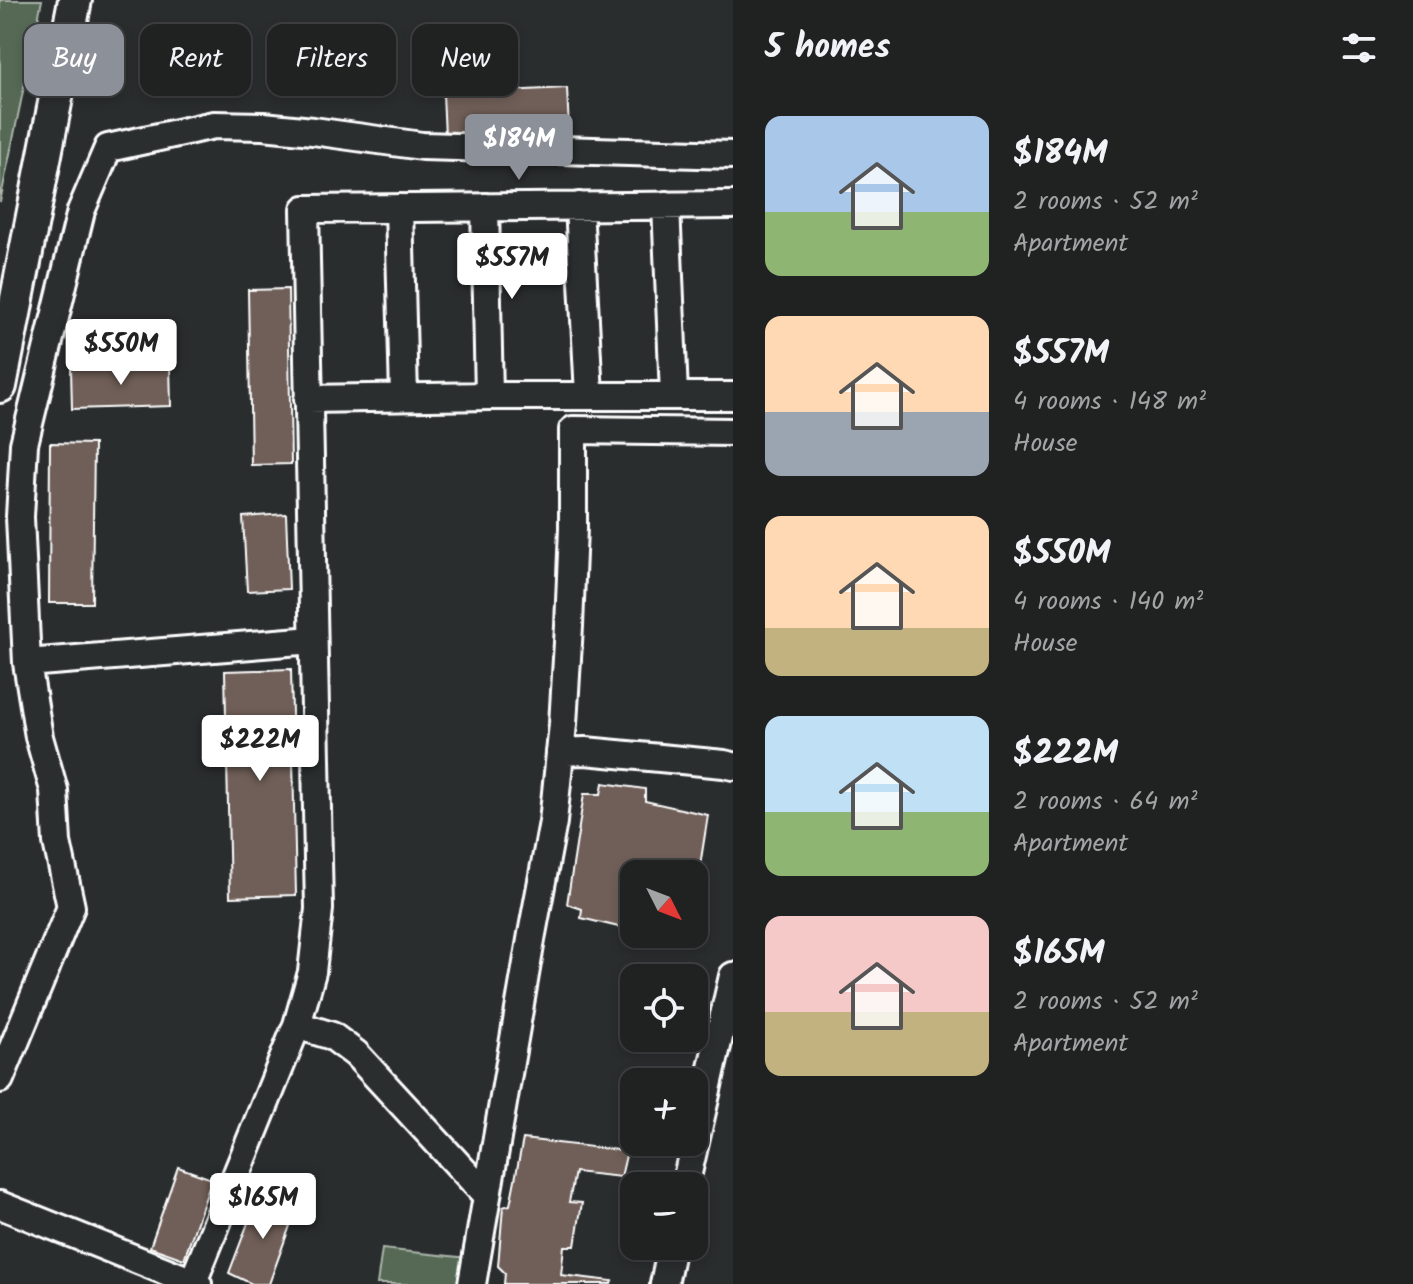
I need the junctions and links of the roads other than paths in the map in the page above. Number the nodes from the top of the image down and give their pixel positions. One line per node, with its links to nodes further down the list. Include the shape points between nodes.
1 (75, 0): 8 (main road)
2 (733, 155): 17 (street, via 422,146 288,128 214,125 108,148 81,211 24,444 20,517)
3 (666, 205): 4 (street); 5 (street); 10 (street)
4 (733, 205)
5 (579, 206): 6 (street); 9 (street)
6 (485, 207): 7 (street); 11 (street)
7 (399, 208): 13 (street); 14 (street, via 305,209)
8 (0, 386)
9 (589, 395): 10 (street); 11 (street)
10 (674, 395): 12 (street)
11 (489, 396): 13 (street)
12 (733, 396)
13 (404, 397): 14 (street)
14 (308, 399): 16 (street)
15 (733, 432): 18 (street, via 573,430)
16 (313, 640): 17 (street); 22 (street, via 319,909 312,972)
17 (27, 663): 23 (street, via 54,790 57,842 71,907)
18 (560, 752): 19 (street); 25 (street, via 553,822)
19 (733, 766)
20 (733, 976): 21 (street)
21 (730, 1003): 24 (street)
22 (297, 1025): 25 (street, via 332,1036 356,1054); 28 (street)
23 (0, 1079)
24 (688, 1172)
25 (487, 1196): 29 (street)
26 (0, 1205): 28 (street)
27 (669, 1260): 30 (street)
28 (196, 1283)
29 (472, 1284)
30 (664, 1284)

